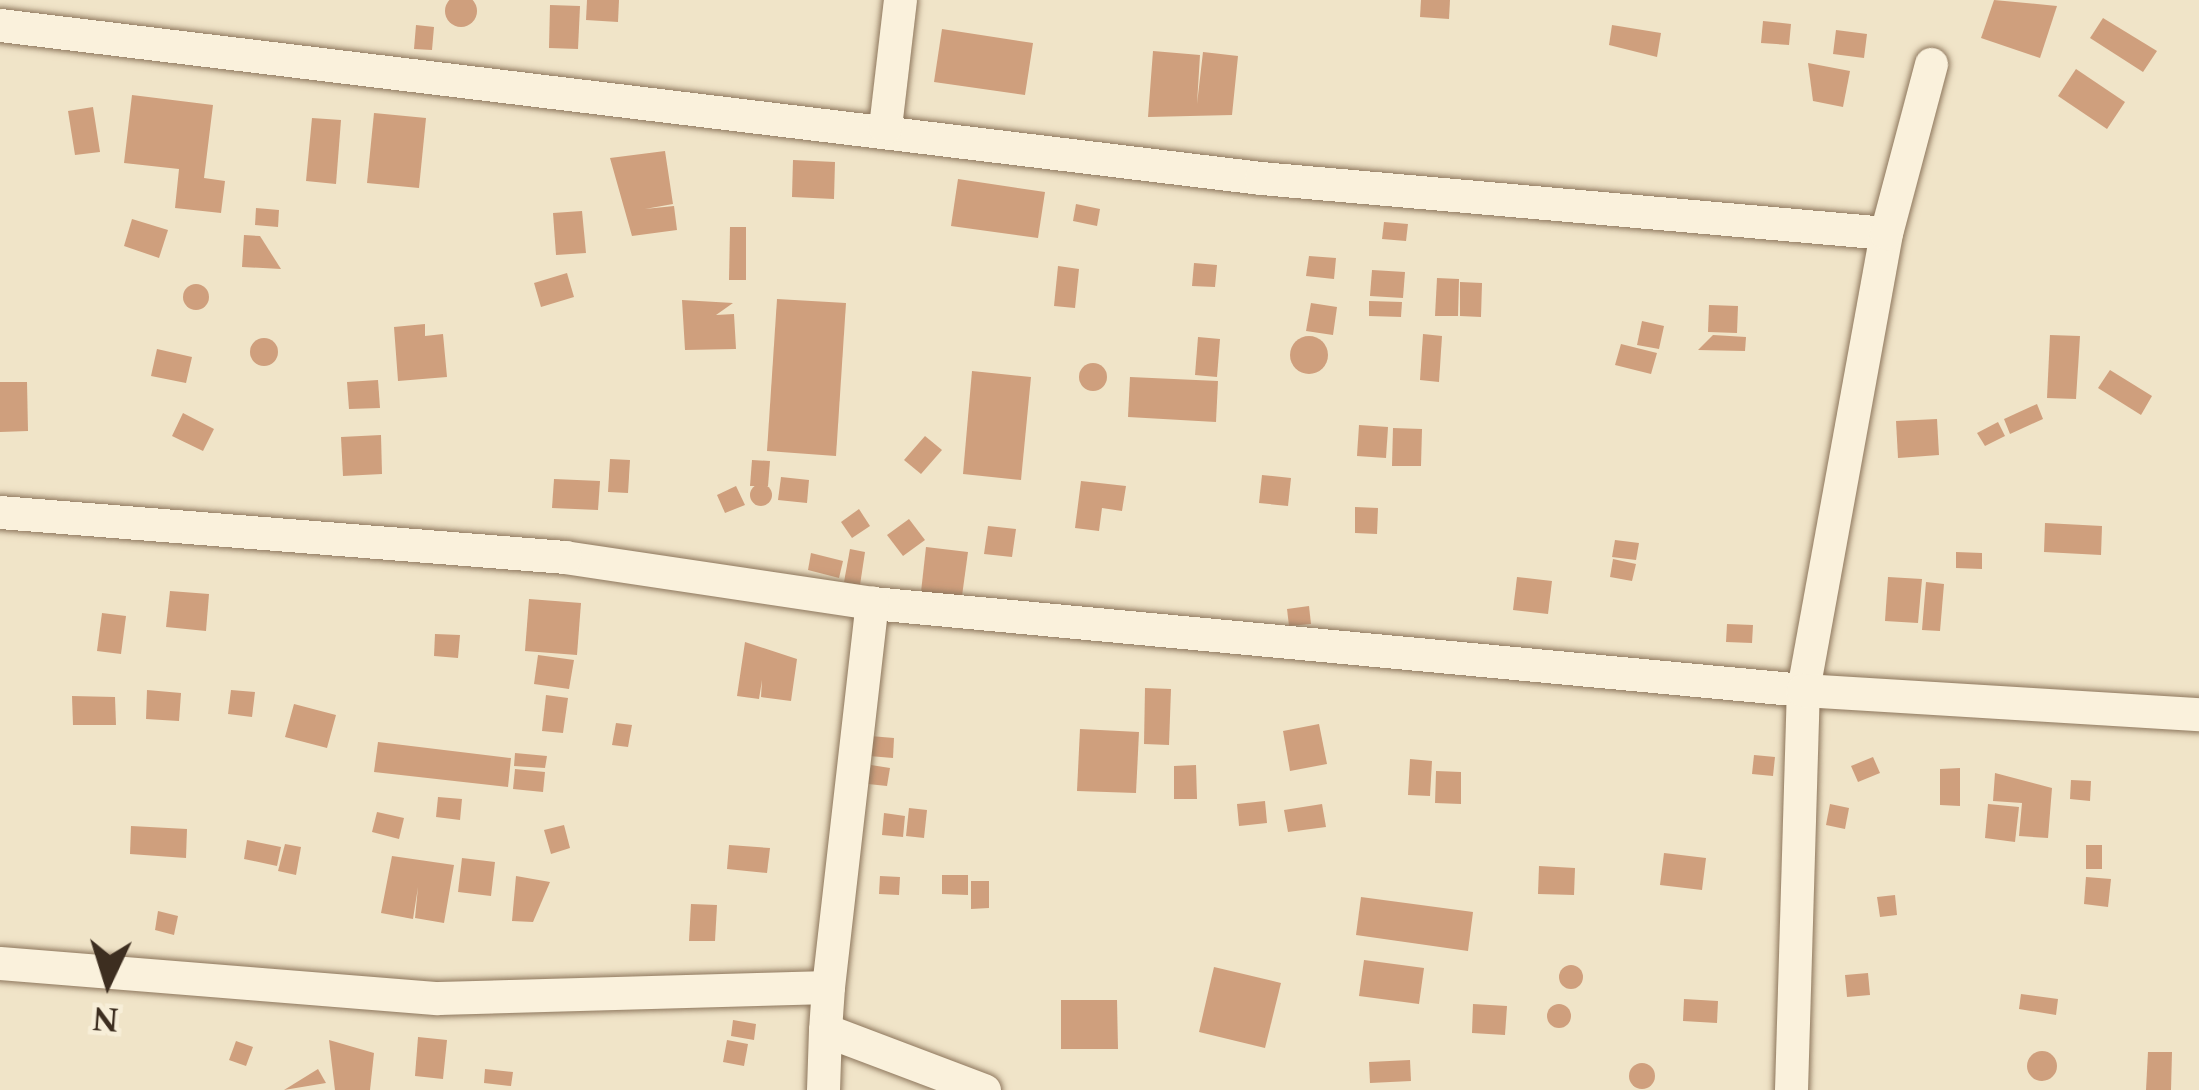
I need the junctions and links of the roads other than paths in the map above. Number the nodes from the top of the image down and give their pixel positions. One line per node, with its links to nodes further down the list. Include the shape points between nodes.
1 (900, 0): 4 (street)
2 (0, 25): 4 (street)
3 (1931, 64): 5 (street)
4 (885, 127): 5 (street, via 1261,178)
5 (1886, 233): 8 (street)
6 (0, 512): 7 (street, via 565,557)
7 (872, 603): 8 (street); 11 (street)
8 (1803, 690): 9 (street); 15 (street)
9 (2199, 714)
10 (0, 963): 11 (street, via 438,998)
11 (828, 987): 12 (street)
12 (825, 1030): 13 (street); 14 (street)
13 (823, 1090)
14 (984, 1090)
15 (1791, 1090)

